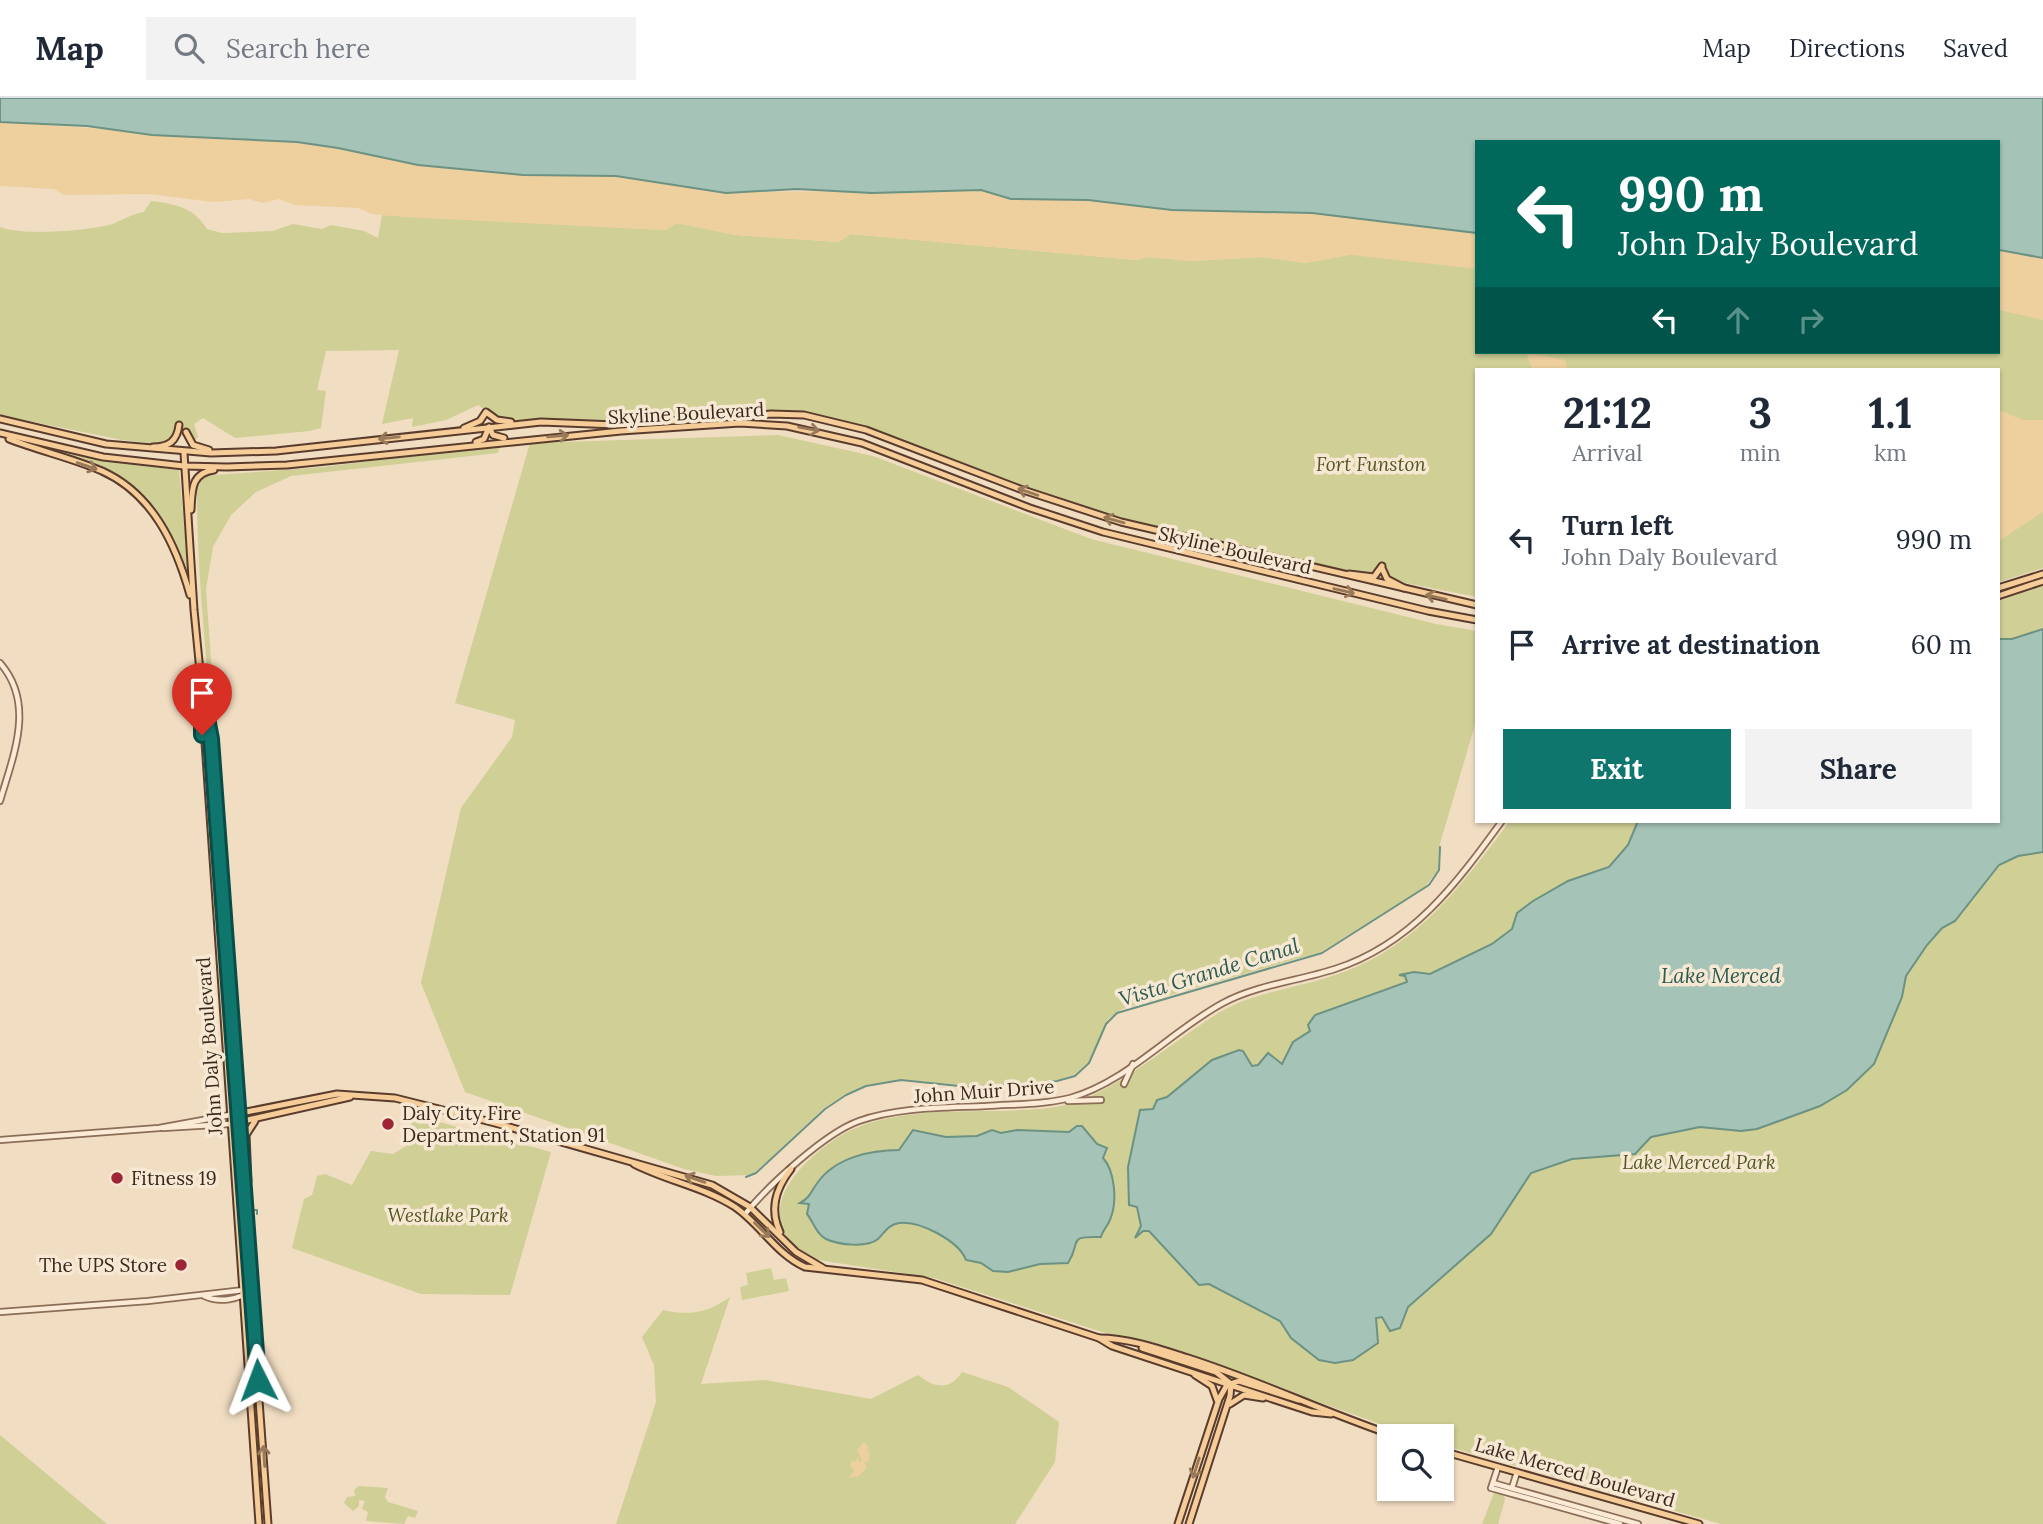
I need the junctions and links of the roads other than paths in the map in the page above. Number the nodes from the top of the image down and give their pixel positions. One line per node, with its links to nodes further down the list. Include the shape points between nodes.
1 (0, 419): 9 (main road, Skyline Boulevard)
2 (528, 423): 4 (main road, Skyline Boulevard); 5 (main road, via 500,421 486,412 480,421); 16 (main road, Skyline Boulevard, one-way to 2, via 1107,518 998,482 866,430 814,417 771,414 616,425)
3 (179, 425): 9 (main road, via 167,446)
4 (489, 427): 5 (main road, Skyline Boulevard); 8 (main road, via 496,437); 10 (main road, via 481,440)
5 (457, 430): 12 (main road, Skyline Boulevard, one-way to 12)
6 (186, 432): 12 (main road, via 190,442 201,449)
7 (0, 434): 13 (main road, Skyline Boulevard, via 87,454); 23 (main road, one-way to 23, via 104,472 134,493 171,539)
8 (533, 438): 10 (main road, Skyline Boulevard); 24 (main road, Skyline Boulevard, one-way to 24, via 740,423 818,431 1110,535)
9 (126, 447): 11 (main road, Skyline Boulevard)
10 (445, 447): 14 (main road, Skyline Boulevard)
11 (184, 453): 12 (main road, Skyline Boulevard); 13 (main road, John Daly Boulevard)
12 (242, 453)
13 (184, 466): 14 (main road, Skyline Boulevard); 15 (main road, John Daly Boulevard)
14 (243, 467): 15 (main road, via 208,471 197,477)
15 (189, 530): 23 (main road, John Daly Boulevard)
16 (1328, 572): 20 (main road, Skyline Boulevard); 20 (main road, via 1374,576 1382,566 1387,579)
17 (2043, 574): 19 (main road)
18 (2043, 581): 21 (main road)
19 (2000, 588)
20 (1410, 591): 22 (main road, Skyline Boulevard, one-way to 20)
21 (2000, 595)
22 (1475, 604)
23 (194, 610): 26 (main road, John Daly Boulevard)
24 (1475, 620)
25 (0, 663): 27 (street, via 16,690 20,718)
26 (202, 692): 37 (main road, John Daly Boulevard, via 211,739); 38 (main road, John Daly Boulevard)
27 (0, 801)
28 (1500, 823): 29 (street, John Muir Drive, via 1443,898 1399,937 1346,965 1232,998)
29 (1133, 1063): 30 (street); 33 (street, John Muir Drive, via 1090,1090)
30 (1124, 1084)
31 (357, 1096): 32 (main road); 35 (main road); 44 (main road, via 415,1102)
32 (307, 1098): 35 (main road); 36 (main road); 37 (main road)
33 (1060, 1100): 34 (street); 45 (street, John Muir Drive, via 868,1118 831,1136)
34 (1101, 1100)
35 (325, 1102): 36 (main road)
36 (301, 1108): 39 (main road)
37 (240, 1114): 38 (main road); 40 (main road, John Daly Boulevard)
38 (230, 1115): 41 (main road, John Daly Boulevard); 42 (street)
39 (260, 1118): 40 (main road); 46 (main road, via 246,1135)
40 (240, 1122): 41 (main road); 46 (main road, John Daly Boulevard)
41 (230, 1124): 42 (street); 52 (main road, John Daly Boulevard)
42 (159, 1128): 43 (street)
43 (0, 1140)
44 (635, 1164): 47 (main road, one-way to 44, via 703,1181); 48 (main road, via 714,1195)
45 (791, 1170): 47 (street, John Muir Drive); 49 (main road, via 774,1206)
46 (245, 1188): 51 (main road, John Daly Boulevard)
47 (750, 1207): 48 (street, John Muir Drive); 49 (main road)
48 (744, 1214): 50 (main road, one-way to 50, via 797,1263)
49 (785, 1241): 50 (main road, via 799,1255)
50 (824, 1268): 56 (main road, via 927,1281)
51 (252, 1289): 52 (street); 54 (street); 71 (main road, John Daly Boulevard, one-way to 51)
52 (242, 1290): 53 (street); 54 (main road, John Daly Boulevard)
53 (204, 1296): 54 (street); 55 (street)
54 (242, 1297): 70 (main road, John Daly Boulevard)
55 (0, 1312)
56 (1099, 1338): 57 (main road); 58 (main road)
57 (1113, 1339): 59 (main road, via 1213,1371); 60 (main road, via 1186,1357)
58 (1186, 1370): 59 (main road); 62 (main road, via 1214,1388)
59 (1230, 1383): 60 (main road, via 1240,1381); 61 (main road); 62 (main road); 64 (main road)
60 (1306, 1401): 63 (main road)
61 (1287, 1403): 63 (main road); 64 (main road, via 1244,1395 1233,1400)
62 (1214, 1413): 72 (main road, one-way to 72)
63 (1331, 1414): 65 (main road)
64 (1224, 1416): 73 (main road)
65 (1377, 1430)
66 (1454, 1454): 67 (main road, Lake Merced Boulevard)
67 (1498, 1467): 68 (main road, Lake Merced Boulevard); 69 (street, via 1492,1485)
68 (1517, 1472): 69 (street); 76 (main road, Lake Merced Boulevard)
69 (1511, 1491): 74 (street); 75 (street)
70 (259, 1524)
71 (268, 1524)
72 (1178, 1524)
73 (1189, 1524)
74 (1620, 1524)
75 (1638, 1524)
76 (1699, 1524)

